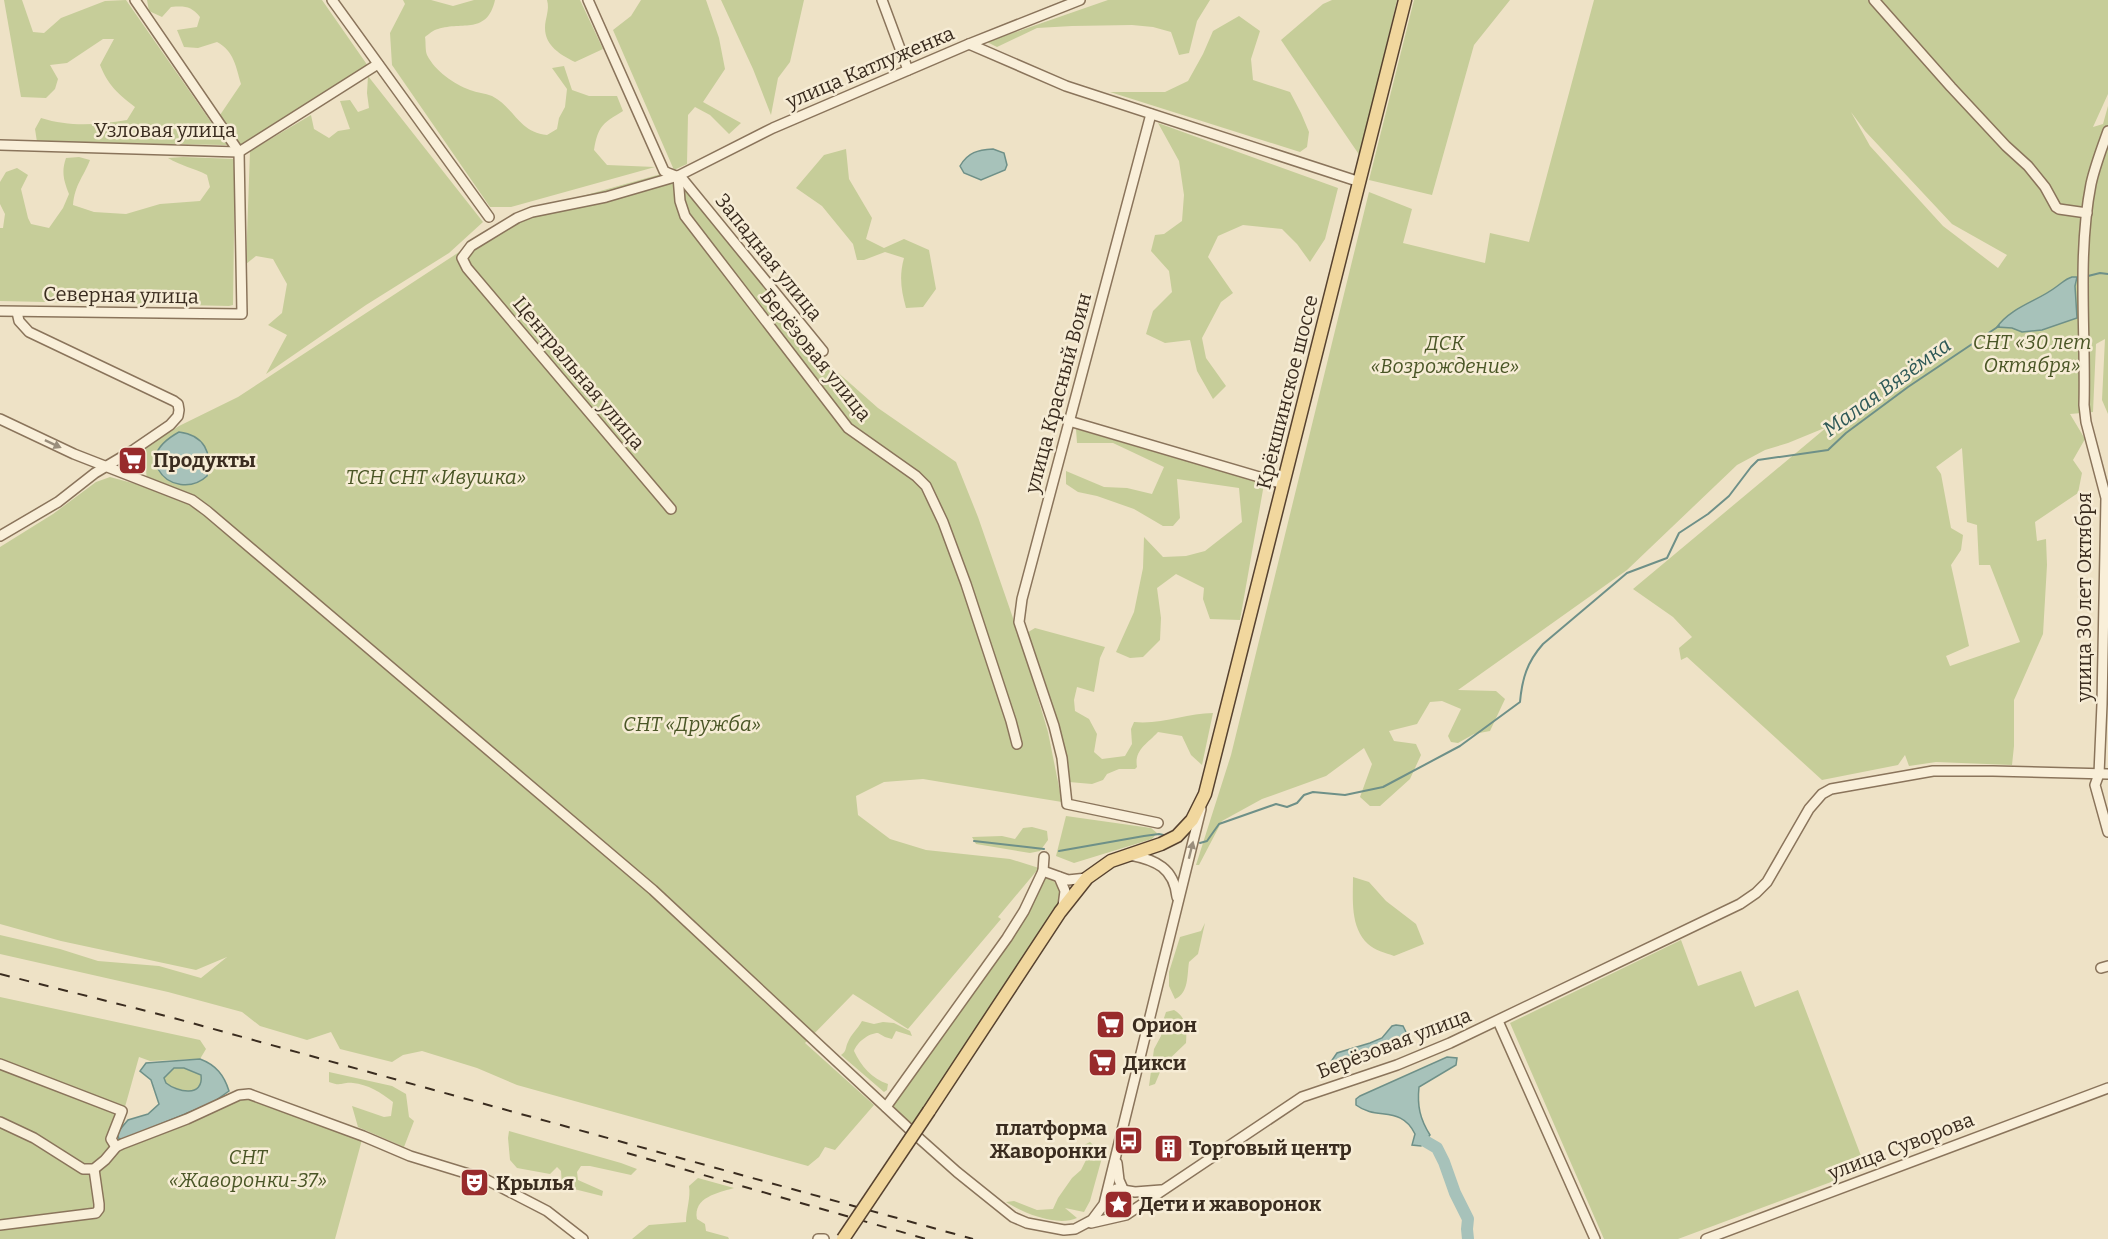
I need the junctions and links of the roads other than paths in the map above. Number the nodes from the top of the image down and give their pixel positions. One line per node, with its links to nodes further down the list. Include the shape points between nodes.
1 (135, 0): 14 (street)
2 (332, 0): 9 (street)
3 (588, 0): 15 (street, Западная улица, via 664,171)
4 (882, 0): 10 (street)
5 (1080, 0): 8 (street, улица Катлуженка)
6 (1405, 0): 16 (main road, Крёкшинское шоссе)
7 (1874, 0): 17 (street, via 2028,166 2056,207)
8 (969, 44): 10 (street, улица Катлуженка); 11 (street, via 1066,86)
9 (378, 64): 14 (street, Узловая улица); 18 (street)
10 (908, 70): 15 (street, улица Катлуженка, via 773,128)
11 (1150, 114): 16 (street); 24 (street, улица Красный Воин)
12 (2108, 131): 17 (street, улица 30 лет Октября, via 2091,184)
13 (0, 145): 14 (street, Узловая улица)
14 (239, 152): 21 (street, Северная улица, via 242,315)
15 (678, 176): 19 (street, улица Катлуженка, via 606,197 532,212 471,246); 22 (street, Западная улица); 30 (street, Берёзовая улица, via 685,216 848,428 926,486 966,584)
16 (1360, 182): 26 (main road, Крёкшинское шоссе)
17 (2087, 215): 27 (street, улица 30 лет Октября, via 2084,405)
18 (489, 217)
19 (462, 258): 28 (street, Центральная улица)
20 (0, 311): 21 (street, Северная улица)
21 (17, 312): 25 (street, via 29,332 178,404 178,416 170,425)
22 (823, 351)
23 (0, 419): 25 (street, one-way to 25)
24 (1069, 421): 26 (street); 33 (street, улица Красный Воин, via 1019,622 1054,726 1066,804)
25 (108, 466): 29 (street, via 58,502); 45 (street, via 192,500 207,511 653,890)
26 (1283, 484): 32 (main road, Крёкшинское шоссе)
27 (2107, 493): 31 (street, улица 30 лет Октября)
28 (671, 509)
29 (0, 536)
30 (1017, 744)
31 (2103, 774): 34 (street, улица 30 лет Октября, via 2095,781 2095,790); 42 (street, via 1933,771 1826,791 1809,809 1767,882 1752,896)
32 (1205, 794): 35 (main road, Крёкшинское шоссе, via 1192,820 1177,836); 40 (street, one-way to 32)
33 (1158, 823)
34 (2108, 832)
35 (1127, 854): 39 (main road, Крёкшинское шоссе); 40 (street, via 1167,870 1176,886)
36 (1044, 857): 37 (street)
37 (1043, 871): 38 (street); 45 (street, via 1007,938)
38 (1059, 877): 39 (street); 41 (street, via 1065,891)
39 (1087, 878): 41 (main road, Крёкшинское шоссе)
40 (1177, 906): 48 (street)
41 (1063, 909): 60 (main road, Крёкшинское шоссе, bridge)
42 (1498, 1021): 50 (street, Берёзовая улица, via 1408,1061 1302,1097); 61 (street, Берёзовая улица)
43 (0, 1064): 47 (street, via 122,1111 111,1139)
44 (2108, 1088): 62 (street, улица Суворова)
45 (886, 1107): 55 (street, via 1013,1217 1067,1230)
46 (0, 1122): 49 (street, via 34,1138 78,1167)
47 (116, 1147): 49 (street); 57 (street, via 244,1094 410,1156 485,1179 548,1211)
48 (1117, 1149): 51 (street, via 1118,1176); 52 (street)
49 (94, 1169): 56 (street, via 99,1204 96,1213)
50 (1164, 1189): 51 (street); 53 (street, Берёзовая улица)
51 (1125, 1190): 52 (street, via 1112,1190); 53 (street, via 1133,1200)
52 (1105, 1200): 54 (street, via 1110,1213); 55 (street, via 1098,1215)
53 (1129, 1212): 54 (street)
54 (1116, 1216): 55 (street)
55 (1086, 1224)
56 (0, 1225)
57 (584, 1239)
58 (818, 1239): 59 (street)
59 (824, 1239)
60 (843, 1239)
61 (1595, 1239)
62 (1706, 1239)

